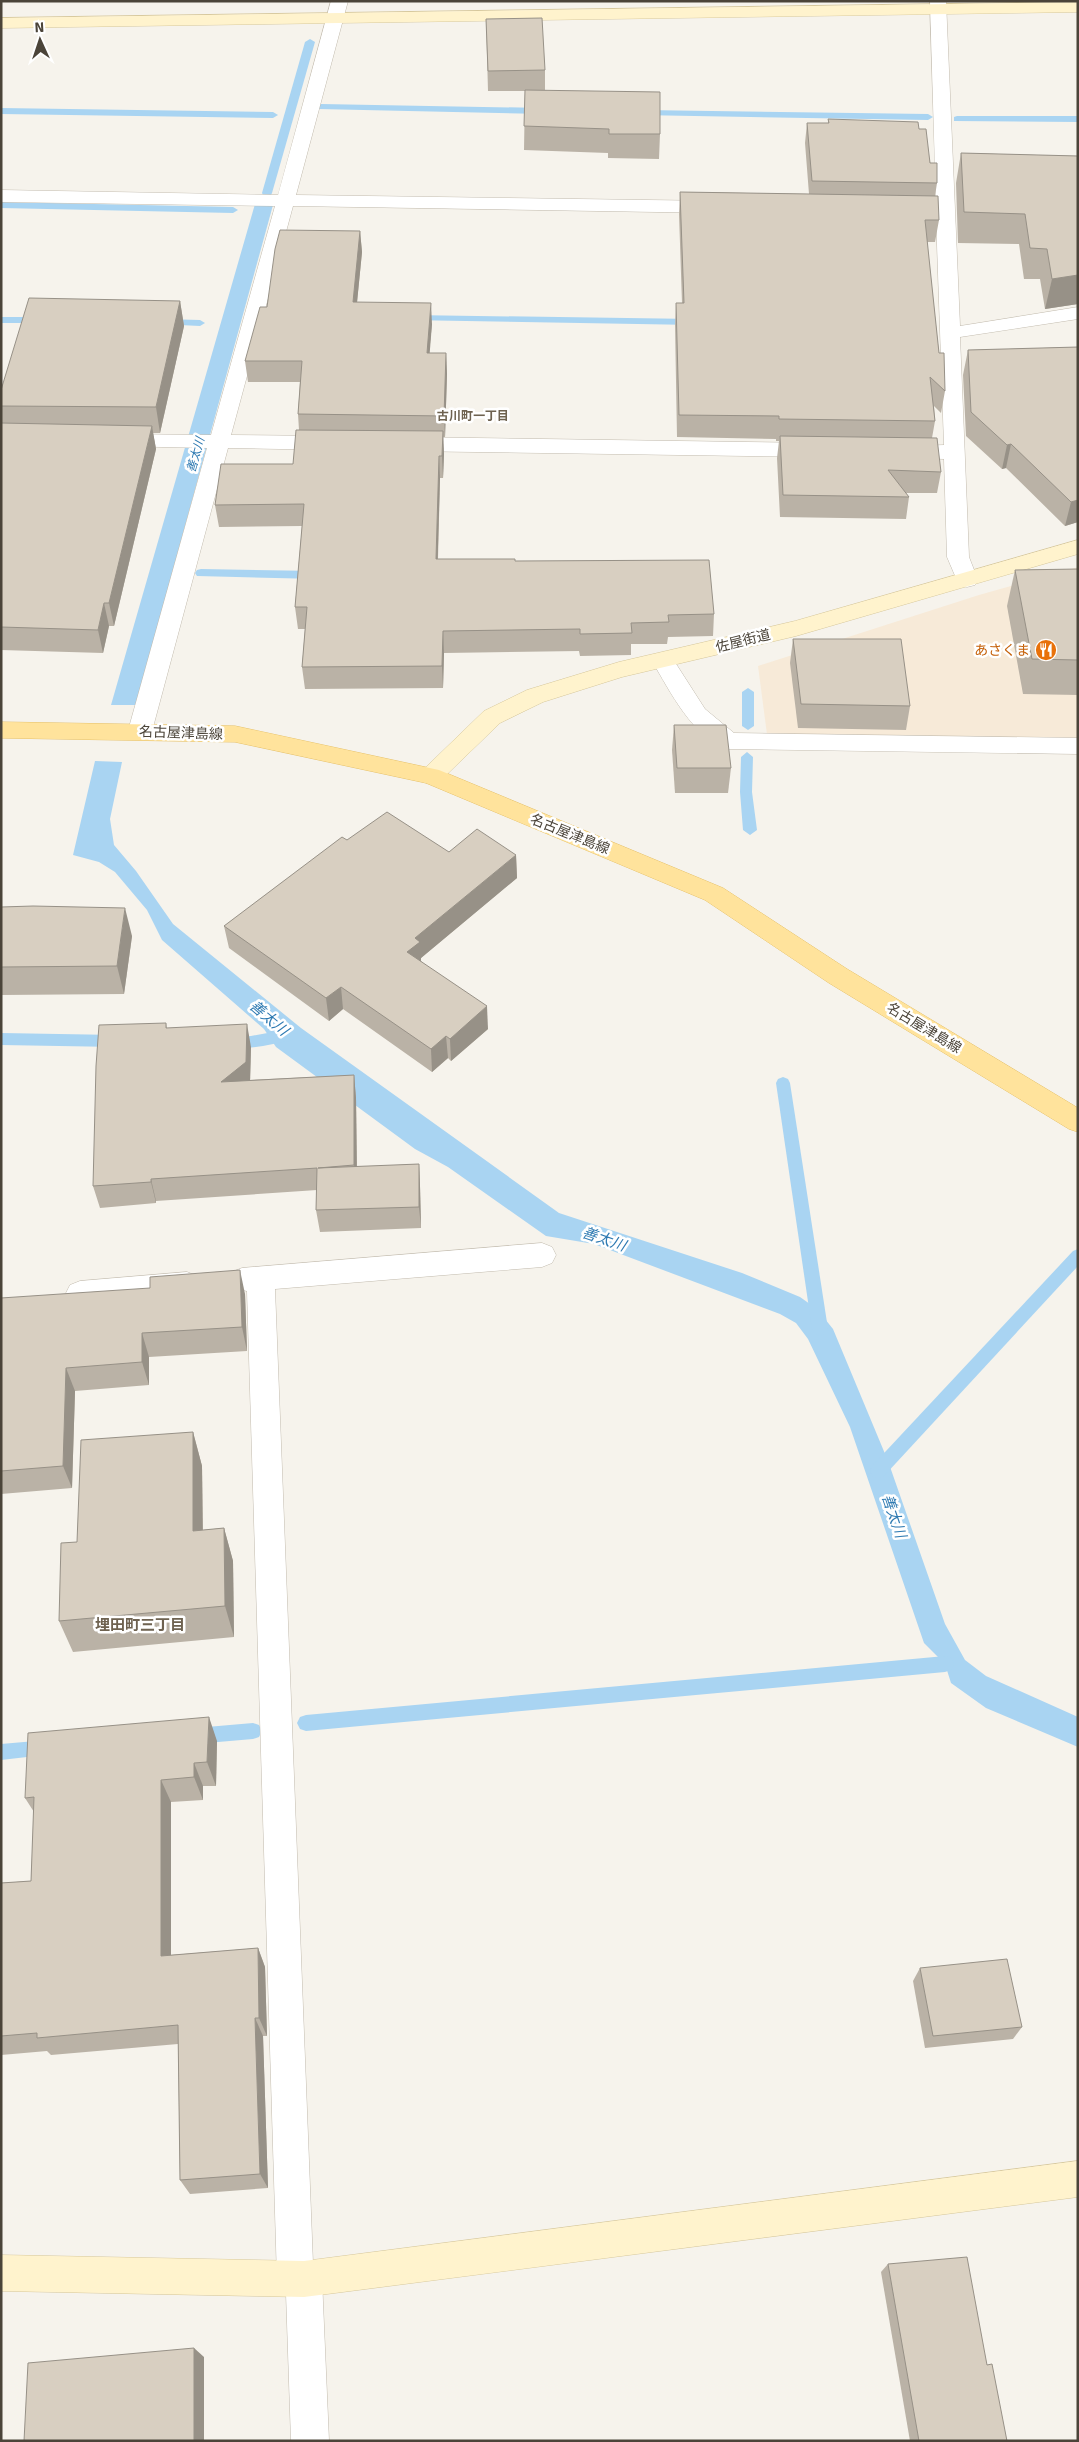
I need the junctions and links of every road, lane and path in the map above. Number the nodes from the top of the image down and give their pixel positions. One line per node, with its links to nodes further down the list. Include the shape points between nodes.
1 (938, 5): 2 (street); 3 (street); 9 (street)
2 (1078, 7)
3 (338, 10): 4 (street); 6 (street)
4 (1, 23)
5 (1, 196): 6 (street)
6 (285, 200): 7 (street); 13 (street)
7 (738, 208)
8 (886, 210): 9 (street)
9 (946, 211): 11 (street)
10 (1078, 313): 11 (street)
11 (950, 333): 18 (street)
12 (97, 440): 13 (street)
13 (216, 442): 14 (street); 23 (street)
14 (349, 444)
15 (388, 444): 16 (street)
16 (836, 451)
17 (885, 451): 18 (street)
18 (955, 452): 20 (street, via 958,557)
19 (1078, 546): 20 (street, 佐屋街道)
20 (967, 580): 21 (street, 佐屋街道)
21 (663, 661): 24 (street, via 697,715 729,741); 25 (street, 佐屋街道, via 619,670 534,696 492,717)
22 (1, 730): 23 (main road, 名古屋津島線)
23 (140, 731): 25 (main road, 名古屋津島線, via 236,734)
24 (1078, 746)
25 (431, 776): 26 (main road, 名古屋津島線, via 714,894 838,976)
26 (1078, 1121)
27 (542, 1255): 28 (street)
28 (261, 1278): 29 (street); 32 (street)
29 (59, 1295)
30 (1078, 2179): 32 (street)
31 (1, 2273): 32 (street)
32 (300, 2279): 33 (street)
33 (310, 2441)

